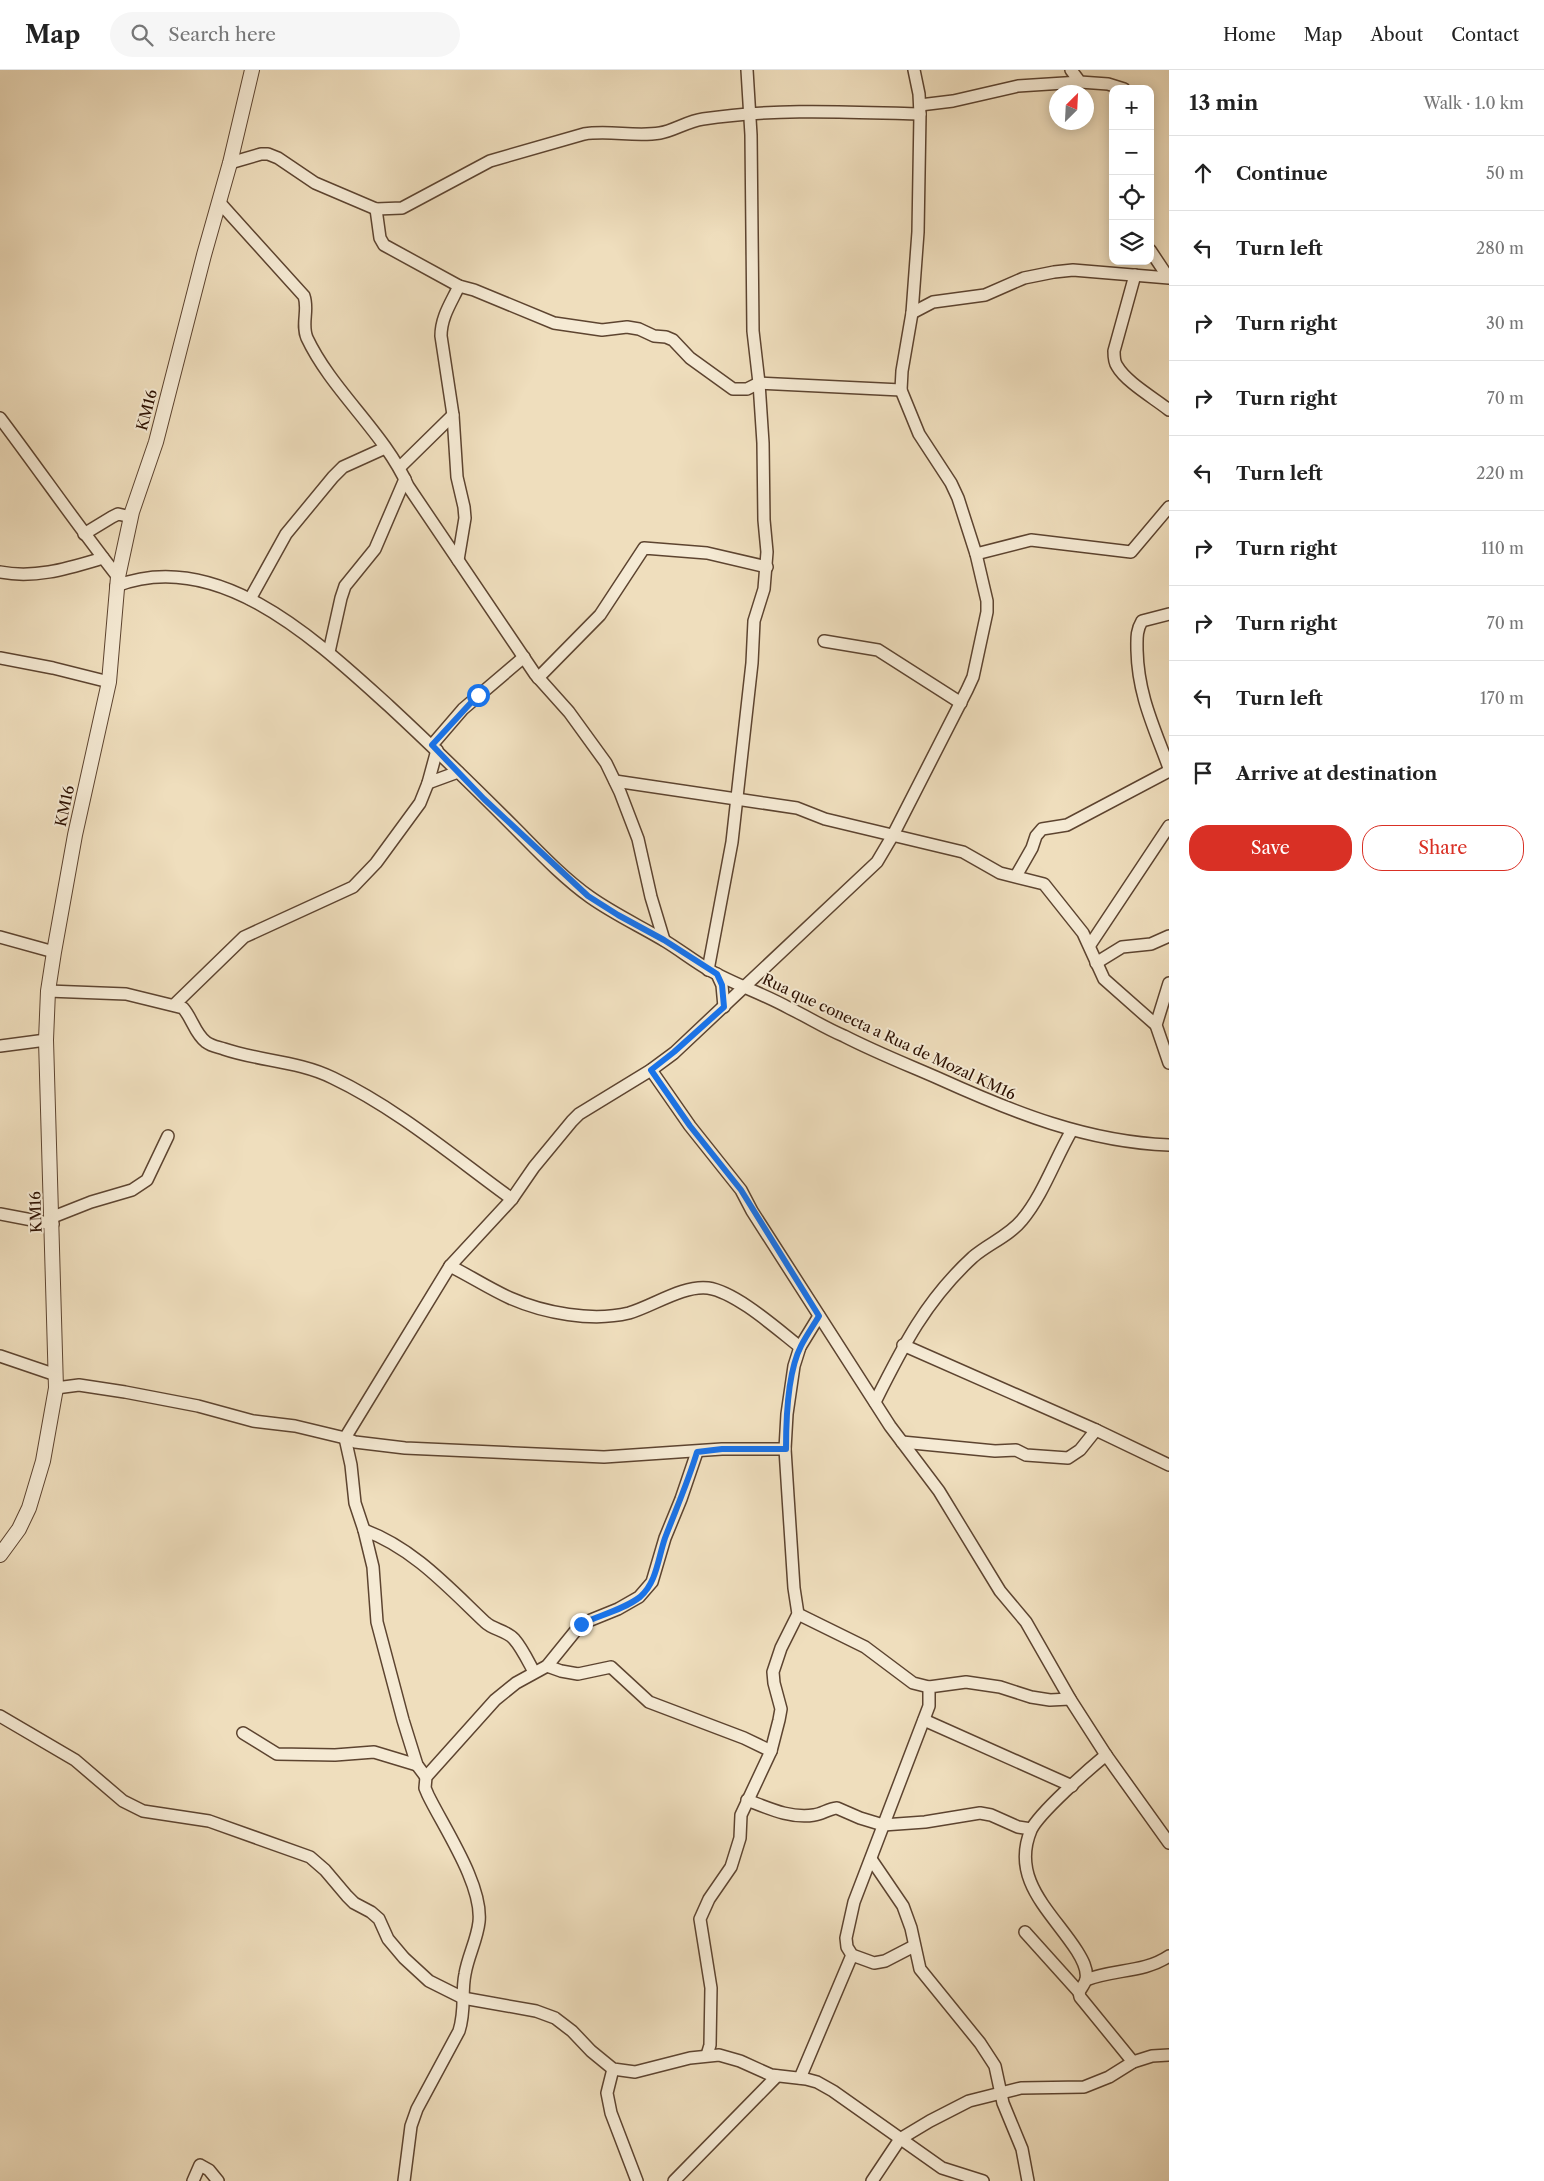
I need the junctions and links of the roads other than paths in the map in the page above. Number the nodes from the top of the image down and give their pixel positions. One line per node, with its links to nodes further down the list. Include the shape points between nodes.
1 (252, 70): 9 (street, KM16)
2 (746, 70): 8 (street)
3 (914, 70): 7 (street)
4 (1071, 70): 5 (street)
5 (1080, 82): 6 (street); 7 (street, via 988,91)
6 (1111, 85)
7 (920, 110): 8 (street); 17 (street, via 918,232)
8 (749, 114): 11 (street, via 686,123 663,133 599,132 579,135 490,161 402,208); 18 (street, via 753,331)
9 (230, 163): 10 (street, KM16); 11 (street, via 268,154 315,183)
10 (220, 203): 23 (street, via 304,296 308,340 339,388); 27 (street, KM16, via 156,442)
11 (376, 209): 16 (street, via 380,238 384,244)
12 (1154, 257): 15 (street)
13 (1146, 265): 14 (street)
14 (1140, 275): 15 (street); 17 (street, via 1072,270 1054,272 1024,278 985,295 933,302); 20 (street, via 1114,351 1114,360 1126,377)
15 (1168, 278)
16 (459, 286): 18 (street, via 554,323 602,330 633,327 654,336 666,337 733,389 747,389); 21 (street, via 441,324)
17 (912, 313): 19 (street)
18 (759, 383): 19 (street); 32 (street)
19 (901, 390): 29 (street, via 919,434 951,483)
20 (1169, 410)
21 (453, 415): 24 (street); 31 (street, via 457,478 465,518)
22 (1, 421): 28 (street)
23 (385, 448): 24 (street); 35 (street, via 343,467 333,477 286,534)
24 (400, 467): 25 (street)
25 (405, 480): 31 (street); 38 (street, via 375,549 345,586)
26 (1169, 507): 29 (street, via 1131,552 1031,540)
27 (131, 517): 28 (street, via 118,514); 34 (street, KM16)
28 (84, 534): 30 (street)
29 (976, 554): 43 (street, via 987,612 973,677)
30 (103, 558): 33 (street, via 43,574); 34 (street)
31 (458, 560): 40 (street)
32 (766, 567): 41 (street, via 707,553 644,548 600,615); 49 (street, via 764,589 754,621)
33 (0, 572)
34 (117, 582): 35 (street, via 161,577 188,578 217,585); 42 (street, KM16)
35 (250, 599): 38 (street)
36 (1169, 614): 45 (street, via 1142,621 1136,634 1141,694)
37 (824, 641): 43 (street, via 878,650)
38 (329, 652): 44 (street)
39 (0, 658): 42 (street)
40 (524, 658): 41 (street); 44 (street, via 463,709)
41 (538, 678): 47 (street, via 568,712 606,763)
42 (109, 682): 57 (street, KM16)
43 (961, 703): 51 (street)
44 (435, 748): 46 (street); 48 (street)
45 (1169, 770): 52 (street, via 1067,825 1042,829)
46 (458, 772): 48 (street); 55 (street, via 588,896)
47 (615, 781): 49 (street); 55 (street, via 638,839)
48 (428, 783): 63 (street, via 420,803 387,850 353,887 244,937)
49 (737, 800): 51 (street, via 784,805); 59 (street)
50 (1169, 826): 56 (street)
51 (893, 836): 52 (street, via 963,852 1000,873); 61 (street, via 877,862)
52 (1016, 876): 56 (street, via 1044,884)
53 (1169, 936): 58 (street, via 1152,944 1122,947)
54 (0, 937): 57 (street)
55 (664, 940): 59 (street)
56 (1090, 946): 58 (street)
57 (54, 952): 62 (street, KM16)
58 (1096, 963): 65 (street, via 1104,979)
59 (713, 972): 61 (street, Rua que conecta a Rua de Mozal KM16); 64 (street, via 722,985)
60 (1169, 983): 65 (street)
61 (743, 987): 64 (street); 70 (street, Rua que conecta a Rua de Mozal KM16, via 842,1036 1006,1108)
62 (48, 990): 63 (street, via 126,994); 66 (street, KM16)
63 (174, 1005): 73 (street, via 183,1008 207,1043 236,1053 304,1067 363,1094 405,1120)
64 (724, 1007): 69 (street)
65 (1156, 1025): 68 (street)
66 (46, 1040): 67 (street); 75 (street, KM16)
67 (0, 1046)
68 (1169, 1063)
69 (651, 1070): 73 (street, via 579,1114 534,1167); 77 (street, via 741,1190)
70 (1072, 1130): 72 (street, Rua que conecta a Rua de Mozal KM16, via 1136,1144); 78 (street, via 1036,1201 1023,1219 973,1257 931,1302)
71 (168, 1136): 75 (street, via 147,1180 132,1190 91,1202)
72 (1169, 1146)
73 (512, 1199): 76 (street)
74 (0, 1214): 75 (street)
75 (53, 1220): 81 (street, KM16)
76 (450, 1266): 79 (street, via 510,1298 540,1308 599,1317 628,1313 685,1291 710,1288 728,1295); 84 (street)
77 (819, 1316): 79 (street); 82 (street)
78 (903, 1345): 82 (street); 83 (street)
79 (800, 1347): 86 (street, via 787,1414)
80 (0, 1356): 81 (street)
81 (56, 1381): 84 (street, via 169,1400 253,1421 295,1426); 90 (street, KM16, via 43,1461 29,1508)
82 (875, 1402): 85 (street)
83 (1096, 1430): 85 (street, via 1080,1450 1068,1458 1026,1455 1016,1450); 88 (street)
84 (345, 1438): 87 (street, via 405,1448 565,1456); 89 (street, via 355,1503)
85 (902, 1442): 95 (street, via 939,1491 1000,1591 1026,1622)
86 (786, 1449): 87 (street); 91 (street)
87 (697, 1452): 92 (street, via 652,1582 639,1597 581,1624)
88 (1169, 1464)
89 (364, 1530): 93 (street, via 398,1546 453,1589 486,1623 516,1640); 101 (street, via 373,1567 377,1622)
90 (0, 1556)
91 (798, 1614): 94 (street, via 865,1648 913,1683); 99 (street, via 773,1672 781,1709)
92 (547, 1666): 93 (street); 99 (street, via 578,1674 611,1667 649,1702)
93 (534, 1672): 102 (street, via 495,1700)
94 (929, 1687): 95 (street, via 966,1682 1000,1687 1031,1697); 97 (street, via 929,1706)
95 (1070, 1699): 100 (street)
96 (0, 1716): 115 (street, via 75,1760 123,1801 143,1810 210,1820 310,1857 346,1896 379,1919 388,1939 415,1970 428,1981)
97 (924, 1720): 103 (street); 105 (street)
98 (243, 1732): 101 (street, via 277,1754 374,1752)
99 (771, 1751): 104 (street)
100 (1106, 1755): 103 (street); 107 (street)
101 (417, 1765): 102 (street)
102 (426, 1777): 115 (street, via 425,1788 461,1857 478,1902 479,1920 464,1976)
103 (1072, 1786): 106 (street)
104 (747, 1800): 105 (street, via 803,1816 837,1808); 116 (street, via 731,1866 700,1919 710,1974)
105 (883, 1825): 106 (street, via 980,1814); 108 (street)
106 (1032, 1829): 113 (street, via 1025,1857 1027,1876 1037,1896 1082,1960)
107 (1169, 1843)
108 (871, 1859): 110 (street, via 903,1906); 111 (street, via 849,1918 847,1947)
109 (1025, 1932): 114 (street)
110 (914, 1946): 111 (street, via 880,1962 864,1961); 122 (street, via 920,1969 988,2054)
111 (852, 1955): 121 (street)
112 (1169, 1956): 113 (street, via 1152,1966 1102,1974)
113 (1086, 1980): 114 (street)
114 (1079, 1992): 118 (street)
115 (463, 1998): 119 (street, via 546,2014 572,2031); 126 (street, via 459,2031 410,2126)
116 (708, 2050): 119 (street, via 635,2072); 120 (street)
117 (1169, 2055): 118 (street)
118 (1133, 2062): 122 (street, via 1084,2087 1021,2088)
119 (613, 2069): 127 (street, via 607,2093 611,2114)
120 (778, 2076): 121 (street); 128 (street)
121 (800, 2078): 123 (street, via 817,2082 833,2091)
122 (1001, 2094): 123 (street, via 969,2101); 131 (street, via 1022,2149)
123 (900, 2139): 129 (street); 130 (street, via 942,2168)
124 (193, 2181): 125 (street, via 200,2166 209,2170)
125 (218, 2181)
126 (404, 2181)
127 (637, 2181)
128 (674, 2181)
129 (872, 2181)
130 (983, 2181)
131 (1028, 2181)

